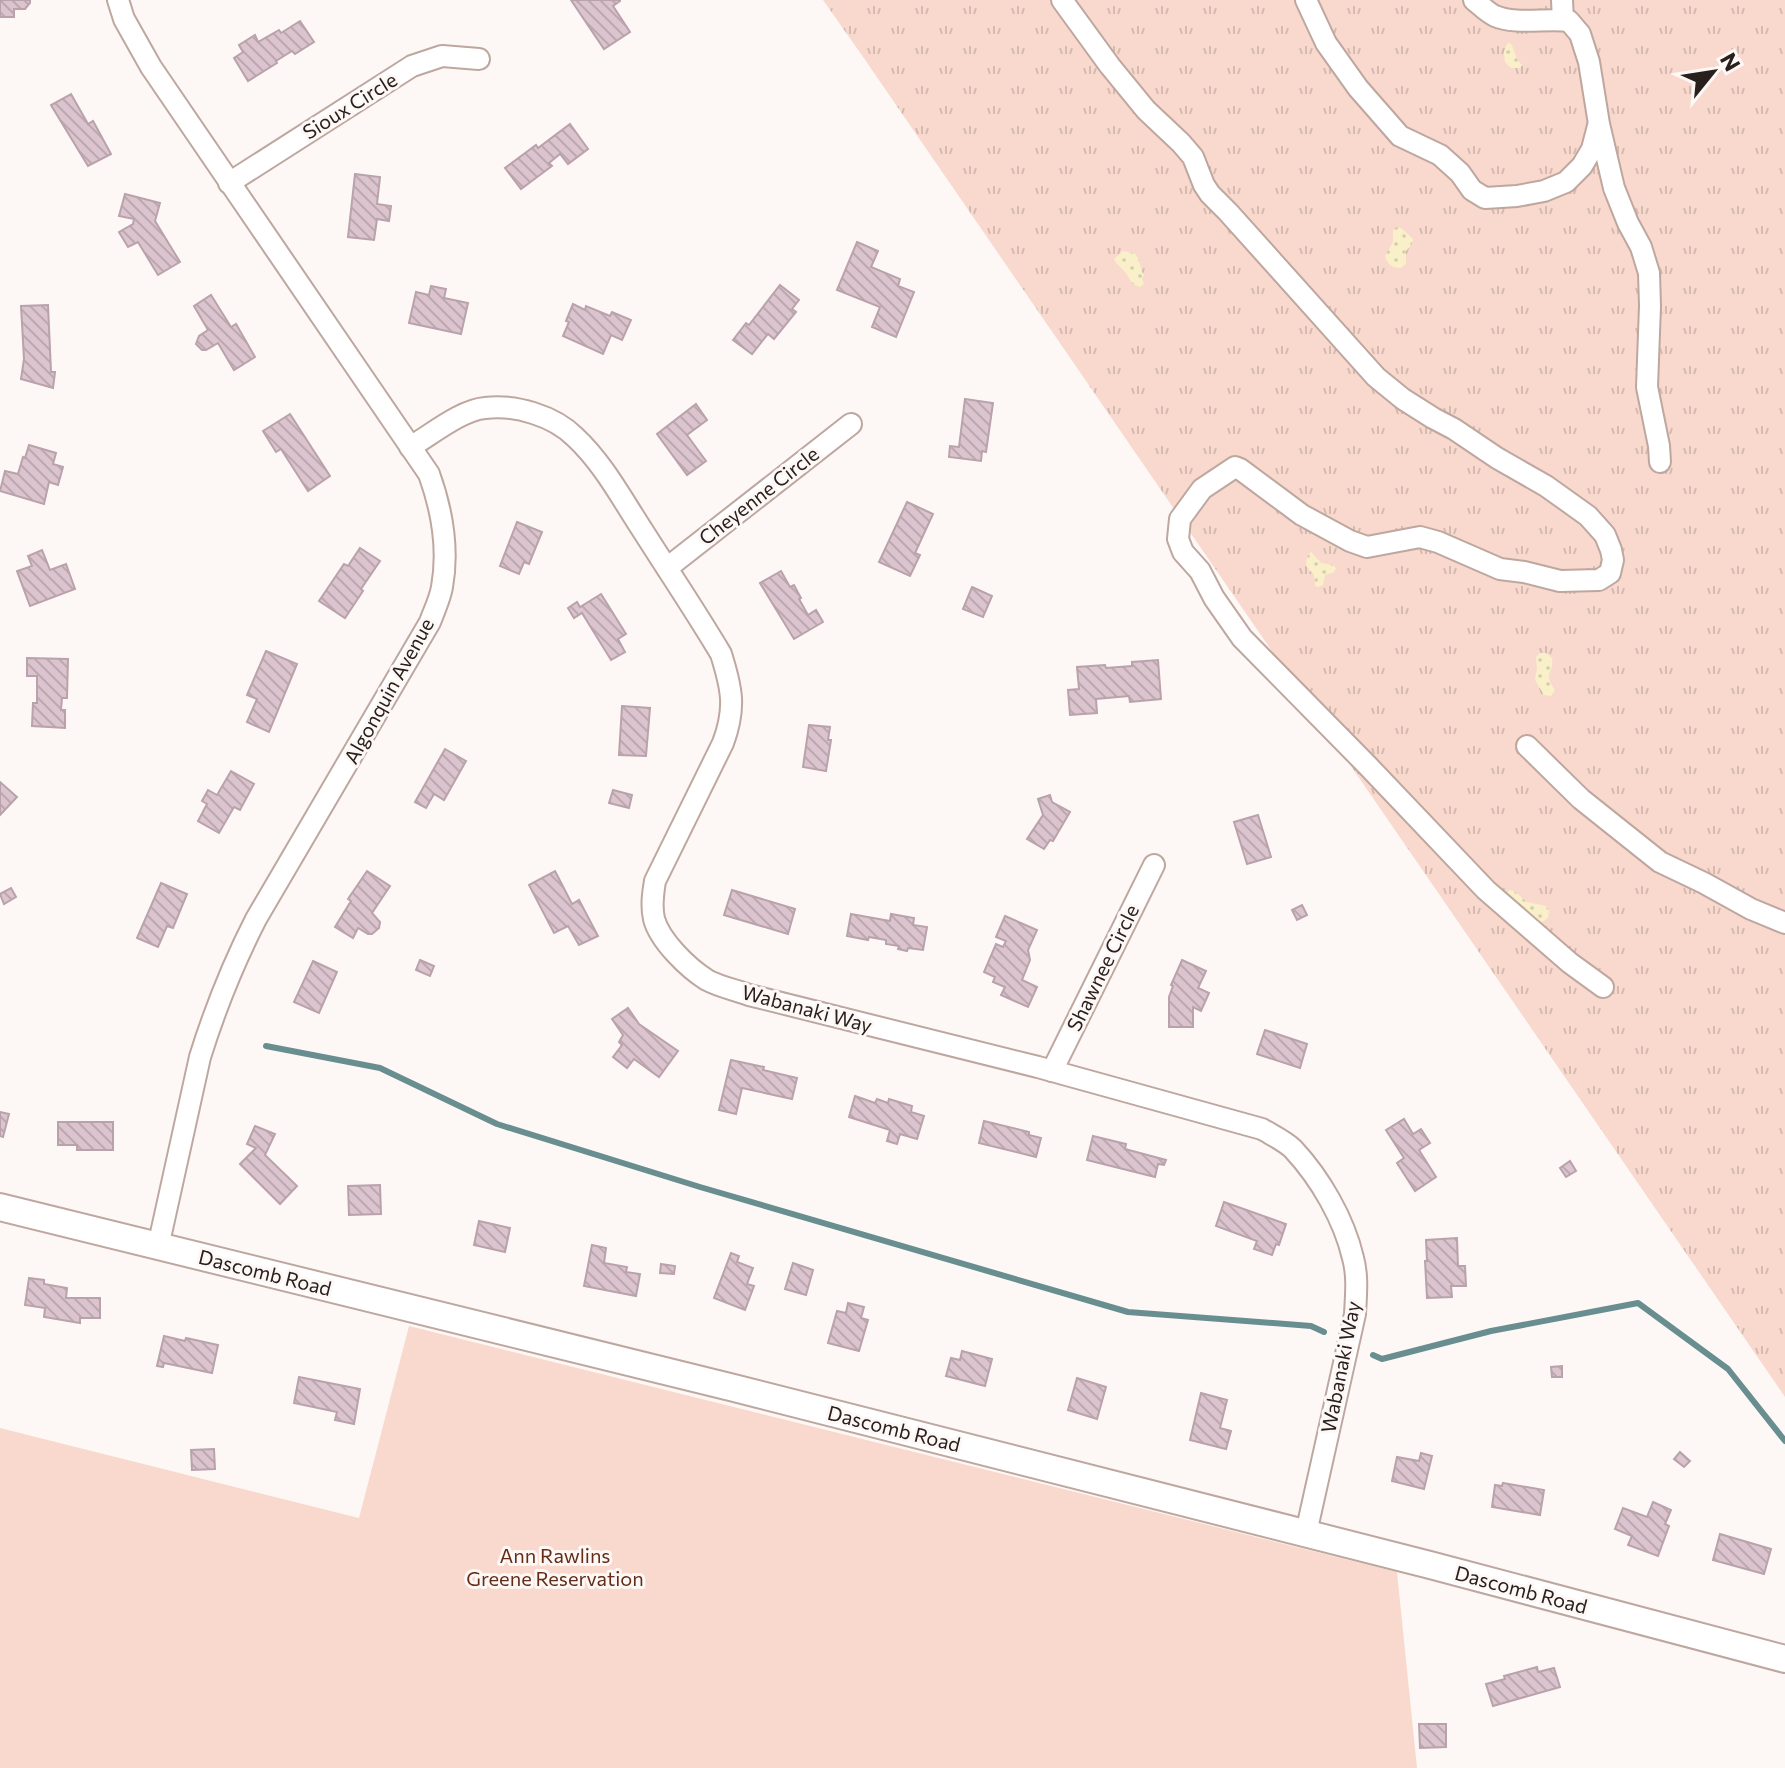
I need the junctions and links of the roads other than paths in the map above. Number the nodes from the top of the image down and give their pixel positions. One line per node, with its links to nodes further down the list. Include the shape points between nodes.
1 (118, 0): 8 (street, Algonquin Avenue, via 151,67)
2 (1062, 0): 16 (street, via 1146,110 1193,157 1210,194 1376,377 1546,486 1605,535 1613,560 1610,573 1582,581 1500,569 1420,537 1367,547 1302,515 1235,467 1202,489 1180,519 1178,539 1242,638 1486,890)
3 (1306, 0): 7 (street, via 1326,43 1400,136 1440,155 1485,198 1544,191 1566,182 1592,149)
4 (1474, 0): 5 (street, via 1495,16 1517,20)
5 (1562, 10): 7 (street, via 1580,34)
6 (479, 59): 8 (street, Sioux Circle, via 442,56 412,66)
7 (1599, 124): 11 (street, via 1614,188 1649,273 1647,387)
8 (229, 183): 10 (street, Algonquin Avenue)
9 (851, 424): 12 (street, Cheyenne Circle)
10 (410, 447): 12 (street, Wabanaki Way, via 483,408 507,408 554,422 600,464); 19 (street, Algonquin Avenue, via 429,474 438,500 444,537 442,590 414,651 236,957 200,1057)
11 (1660, 462)
12 (667, 568): 17 (street, Wabanaki Way, via 721,654 733,708 723,743 655,881 655,921 666,941 710,981 749,995)
13 (1527, 746): 15 (street, via 1581,799 1660,862)
14 (1154, 865): 17 (street, Shawnee Circle)
15 (1785, 923)
16 (1603, 987)
17 (1052, 1071): 20 (street, Wabanaki Way, via 1262,1129 1291,1147 1334,1208 1354,1260 1355,1314)
18 (0, 1207): 19 (main road, Dascomb Road)
19 (158, 1247): 20 (main road, Dascomb Road)
20 (1306, 1533): 21 (main road, Dascomb Road)
21 (1784, 1658)

